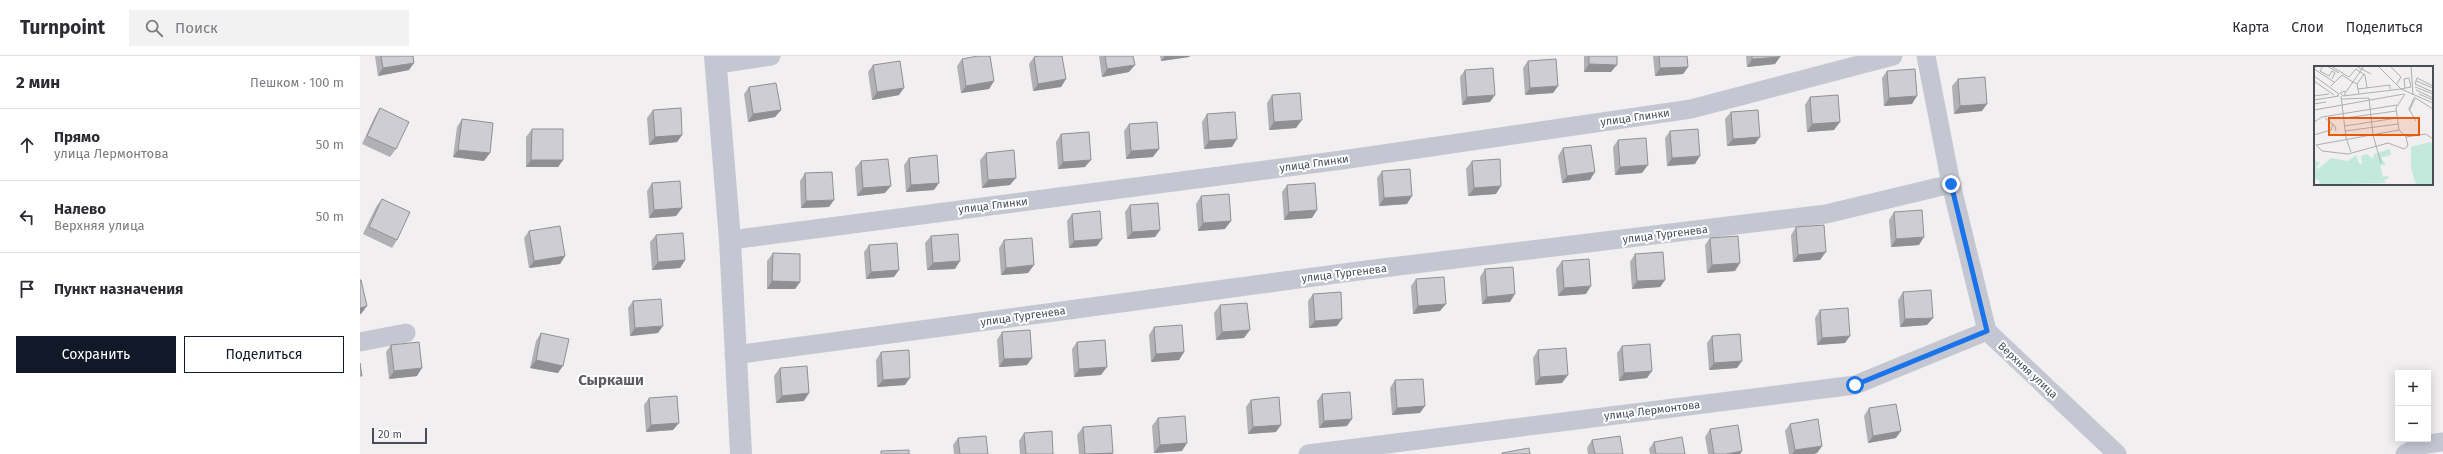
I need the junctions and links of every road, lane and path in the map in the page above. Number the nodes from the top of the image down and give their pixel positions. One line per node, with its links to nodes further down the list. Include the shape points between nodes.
1 (771, 56): 4 (street)
2 (1893, 56): 6 (street, улица Глинки, via 1691,109 1342,160)
3 (1926, 56): 5 (street)
4 (716, 60): 6 (street)
5 (1951, 184): 7 (street); 10 (street, улица Тургенева, via 1826,214 1366,270)
6 (730, 240): 10 (street)
7 (1987, 331): 13 (street, улица Лермонтова, via 1855,385); 14 (street, Верхняя улица)
8 (406, 333): 9 (street)
9 (360, 342)
10 (734, 355): 12 (street)
11 (2443, 442): 15 (street, via 2421,445)
12 (740, 454)
13 (1308, 454)
14 (2117, 454)
15 (2405, 454)

